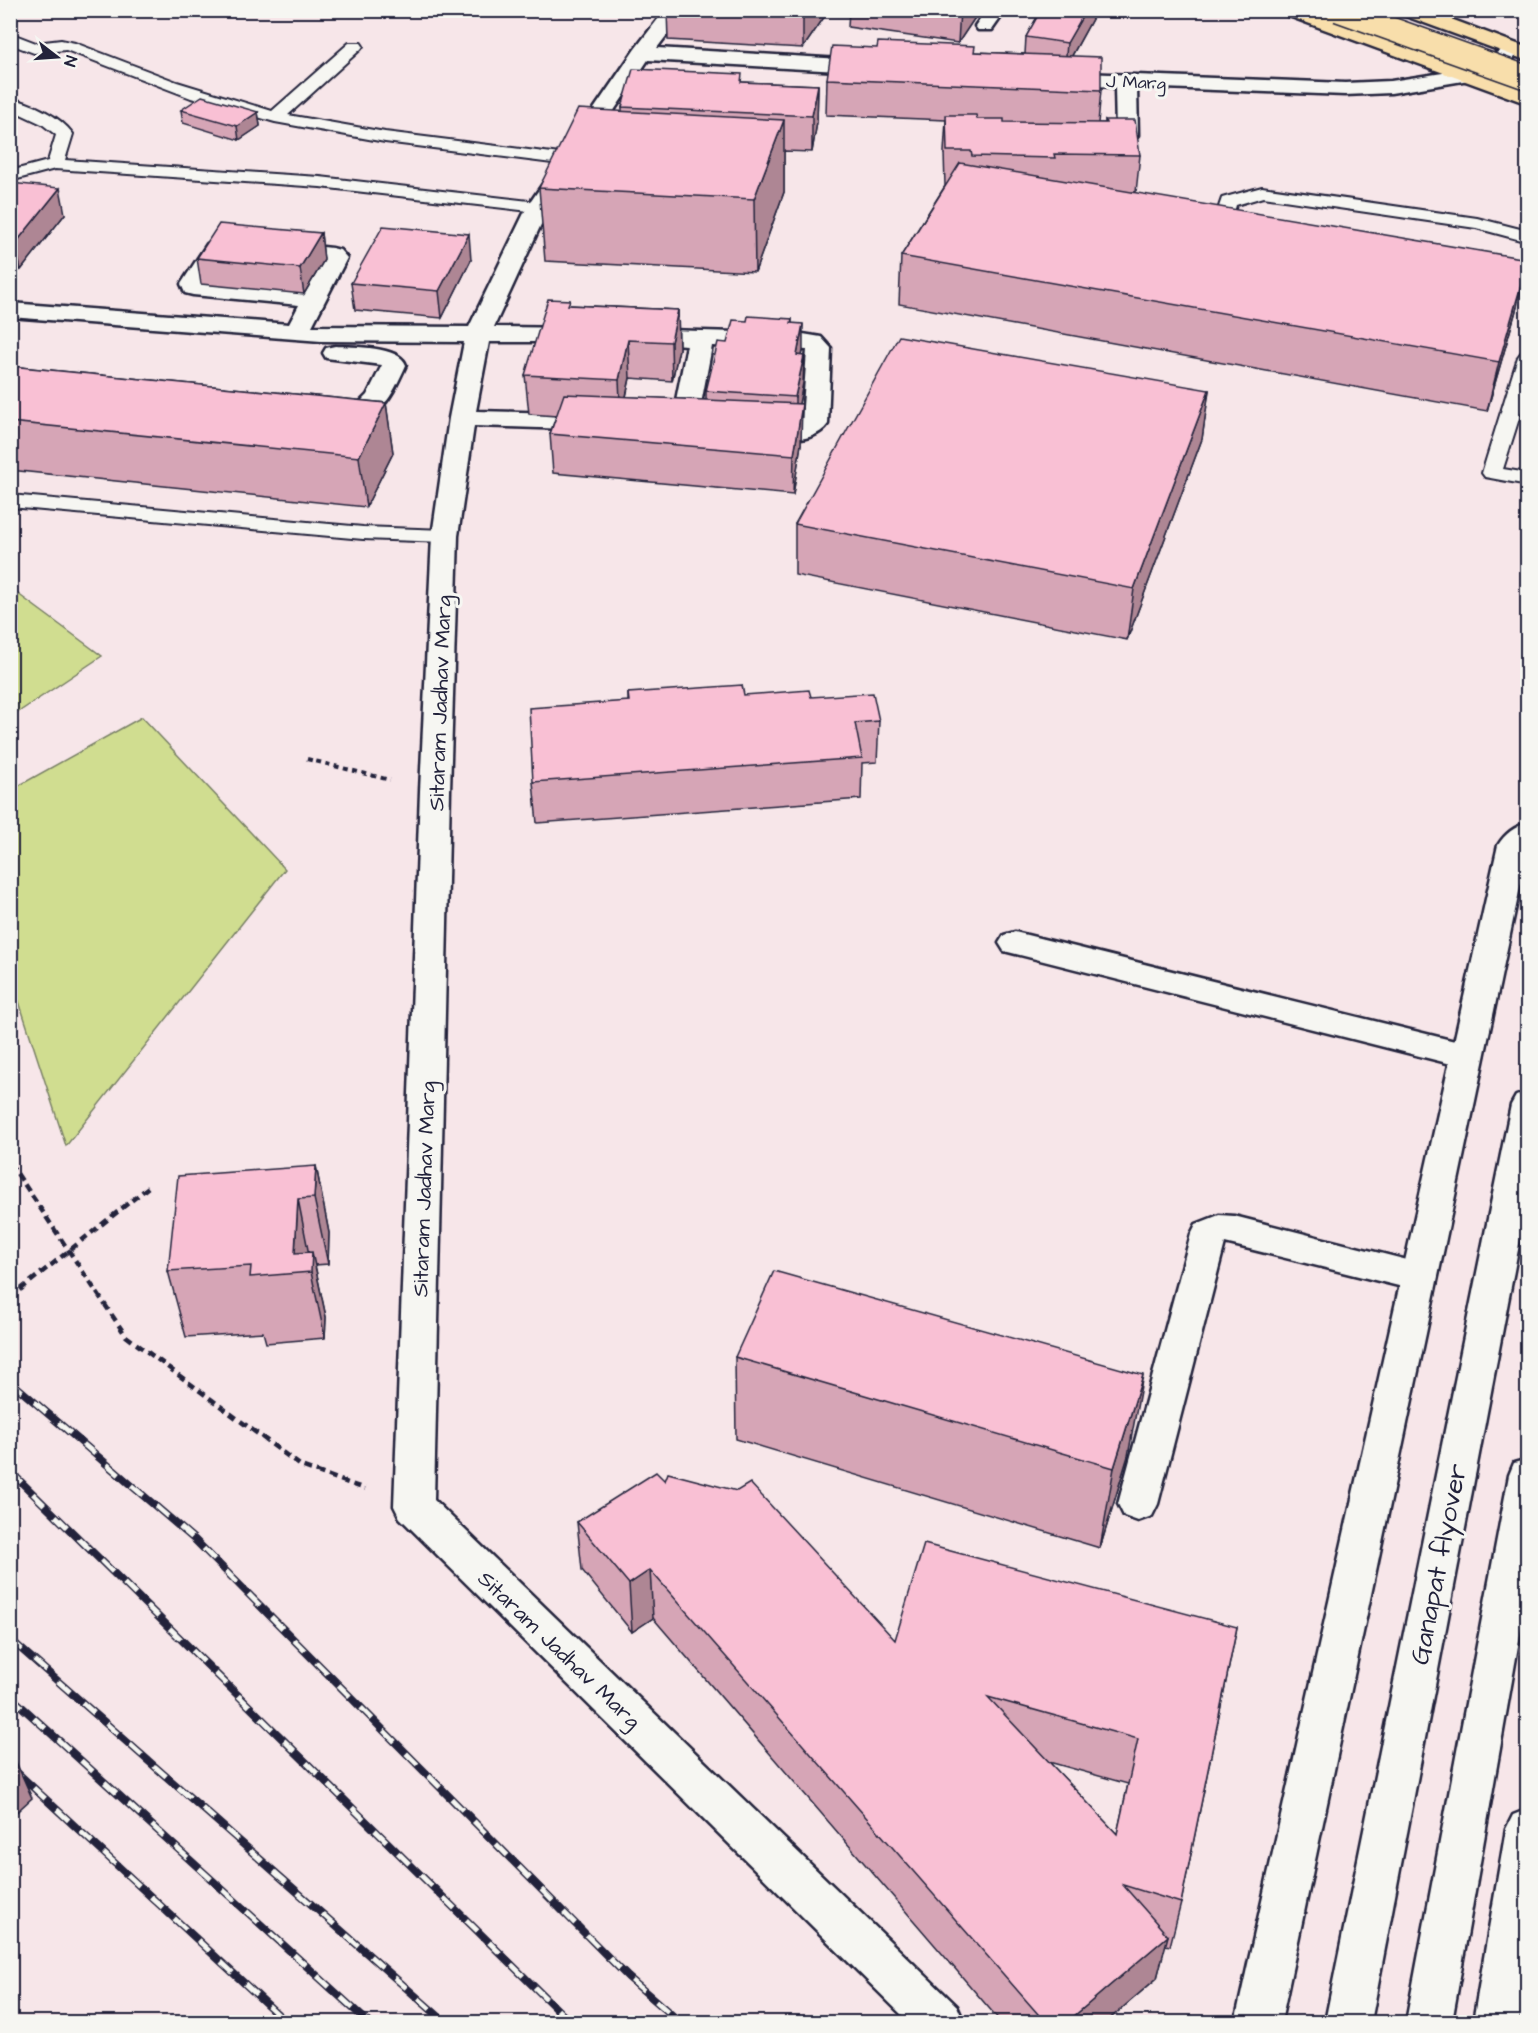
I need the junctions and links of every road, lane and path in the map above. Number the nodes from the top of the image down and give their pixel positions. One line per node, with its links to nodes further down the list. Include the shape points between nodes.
1 (676, 10): 8 (street, Sitaram Jadhav Marg)
2 (1290, 10): 11 (main road)
3 (1338, 10): 13 (main road, bridge)
4 (1375, 10): 9 (main road)
5 (1407, 10): 9 (main road)
6 (10, 38): 17 (lane, via 34,48 69,46 155,81)
7 (355, 46): 17 (lane)
8 (642, 53): 10 (street); 20 (street, Sitaram Jadhav Marg)
9 (1523, 57): 11 (street, J Marg)
10 (890, 68)
11 (1468, 75): 14 (street, J Marg, via 1391,87 1345,89); 15 (main road)
12 (1043, 77): 14 (street, J Marg)
13 (1527, 78)
14 (1126, 82): 18 (street, via 1127,135 1108,142)
15 (1527, 98)
16 (10, 103): 21 (lane, via 48,120 65,134)
17 (275, 117): 20 (lane, via 338,129)
18 (1075, 141)
19 (604, 152): 20 (street)
20 (572, 155): 23 (street, Sitaram Jadhav Marg)
21 (55, 164): 22 (lane); 23 (lane, via 320,182)
22 (10, 176)
23 (538, 207): 30 (street, Sitaram Jadhav Marg)
24 (1257, 230): 25 (lane, via 1222,224 1228,202 1262,192 1477,223)
25 (1527, 237)
26 (315, 299): 26 (street, via 335,261 332,255 222,246 215,249 193,284 193,288 201,289); 29 (street)
27 (10, 310): 29 (street)
28 (10, 327): 32 (street)
29 (297, 332): 32 (street)
30 (478, 335): 31 (street); 32 (street); 35 (street, Sitaram Jadhav Marg)
31 (701, 338): 31 (street, via 812,342 819,348 815,424 797,431 696,426)
32 (317, 343): 34 (street, via 385,358 394,365 371,409 351,415)
33 (1527, 357): 37 (lane, via 1492,473)
34 (315, 413)
35 (462, 418): 36 (street); 39 (street, Sitaram Jadhav Marg)
36 (627, 423)
37 (1527, 479)
38 (10, 501): 39 (lane, via 363,533)
39 (445, 536): 41 (street, Sitaram Jadhav Marg)
40 (307, 759): 41 (path)
41 (435, 791): 52 (street, Sitaram Jadhav Marg)
42 (1527, 833): 44 (street, via 1513,845)
43 (1015, 943): 44 (street)
44 (1467, 1056): 48 (street)
45 (1527, 1105): 56 (street, Ganapat flyover)
46 (10, 1163): 52 (path, via 126,1336 301,1466)
47 (151, 1185): 49 (path, bridge)
48 (1419, 1277): 51 (street, via 1234,1230 1219,1229 1209,1234 1148,1396); 55 (street)
49 (10, 1298)
50 (1527, 1475): 57 (street)
51 (1138, 1504)
52 (414, 1506): 54 (street, Sitaram Jadhav Marg)
53 (1527, 1829): 58 (street)
54 (941, 2022)
55 (1258, 2022)
56 (1348, 2022)
57 (1429, 2022)
58 (1496, 2022)

